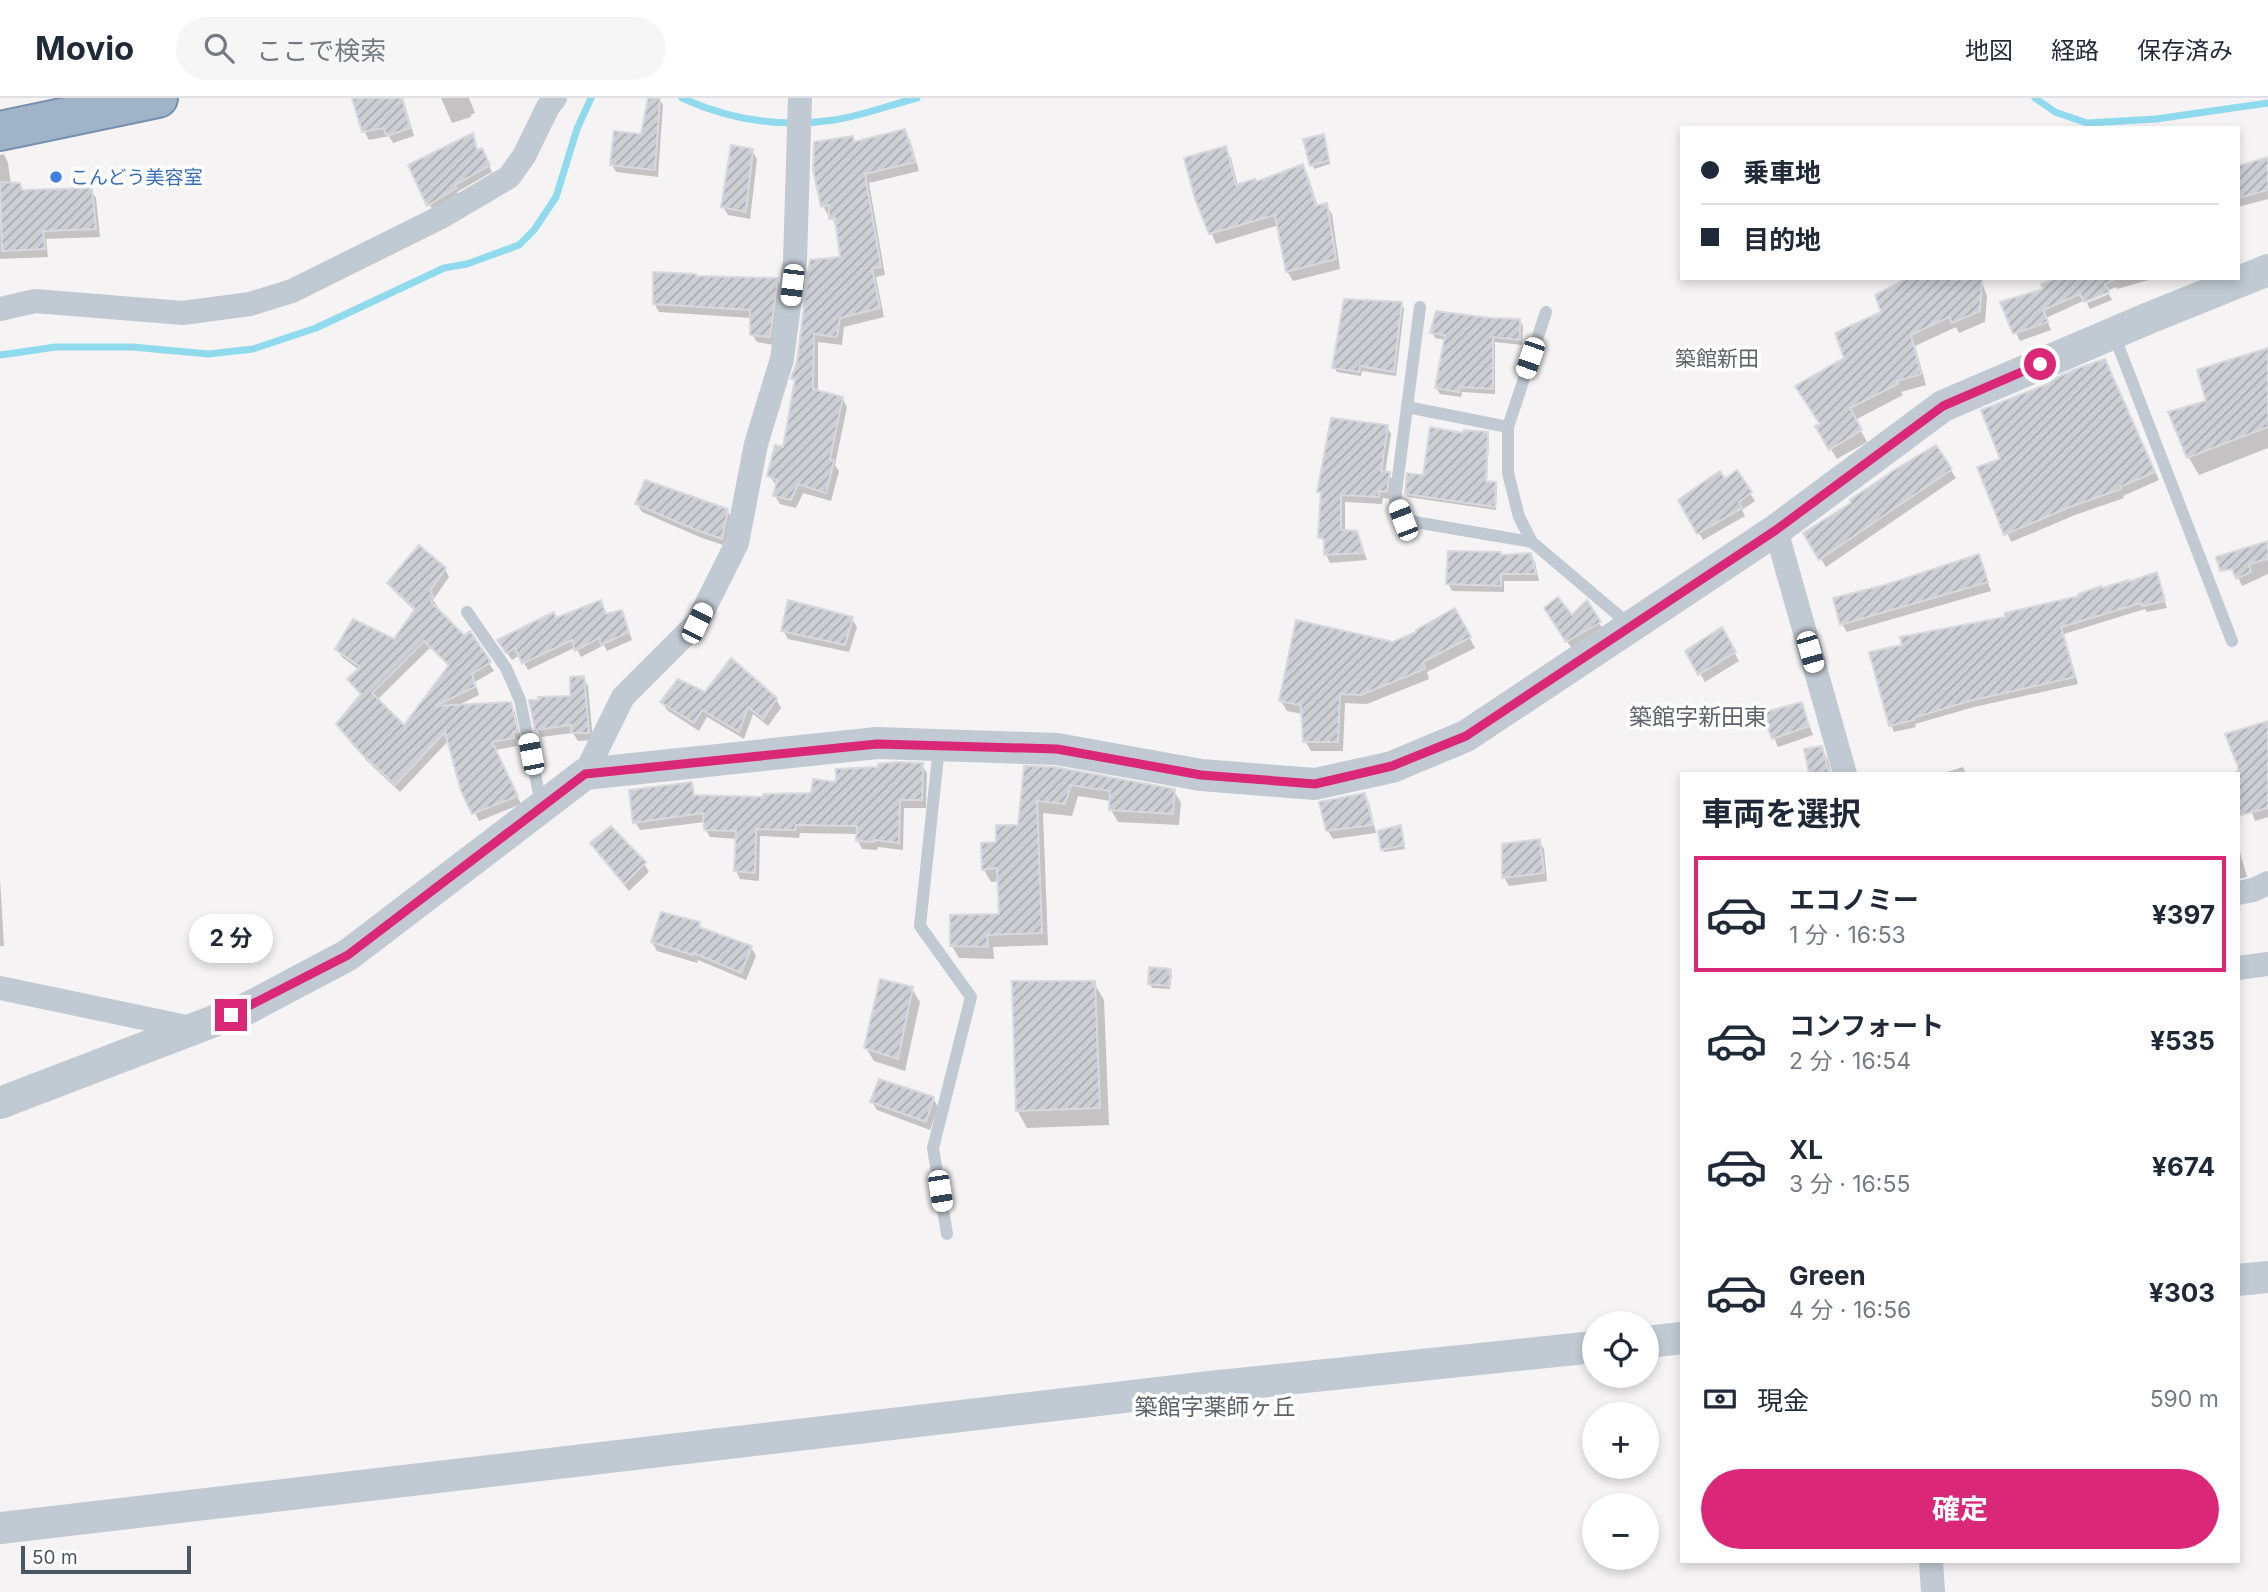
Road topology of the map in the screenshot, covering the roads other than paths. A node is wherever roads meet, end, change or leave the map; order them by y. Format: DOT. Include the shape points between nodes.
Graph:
graph roads {
  1 [pos="158,98"];
  2 [pos="555,98"];
  3 [pos="798,101"];
  4 [pos="0,131"];
  5 [pos="2268,270"];
  6 [pos="1420,307"];
  7 [pos="0,309"];
  8 [pos="1546,312"];
  9 [pos="2113,333"];
  10 [pos="1407,407"];
  11 [pos="1508,427"];
  12 [pos="1776,530"];
  13 [pos="1532,542"];
  14 [pos="467,612"];
  15 [pos="1631,626"];
  16 [pos="2232,641"];
  17 [pos="939,745"];
  18 [pos="1844,772"];
  19 [pos="585,774"];
  20 [pos="542,807"];
  21 [pos="2268,883"];
  22 [pos="2240,893"];
  23 [pos="2268,964"];
  24 [pos="2240,968"];
  25 [pos="0,988"];
  26 [pos="196,1029"];
  27 [pos="0,1103"];
  28 [pos="947,1234"];
  29 [pos="2268,1276"];
  30 [pos="2240,1280"];
  31 [pos="1680,1338"];
  32 [pos="1659,1341"];
  33 [pos="1582,1348"];
  34 [pos="0,1528"];
  35 [pos="1931,1563"];
  36 [pos="1933,1592"];
  1 -- 4 [label="highway"];
  2 -- 7 [label="street" via="509,177 443,216 292,291 250,304 183,313 35,300"];
  3 -- 19 [label="street" via="795,260 782,359 756,444 737,543 697,623 623,697"];
  5 -- 9 [label="street"];
  6 -- 10 [label="lane"];
  8 -- 11 [label="lane"];
  9 -- 12 [label="street" via="1943,406"];
  9 -- 16 [label="lane"];
  10 -- 11 [label="lane"];
  10 -- 13 [label="lane" via="1395,500 1403,520"];
  11 -- 13 [label="lane" via="1508,473 1519,517"];
  12 -- 15 [label="street"];
  12 -- 18 [label="street"];
  13 -- 15 [label="lane"];
  14 -- 20 [label="lane" via="506,668 520,700"];
  15 -- 17 [label="street" via="1466,736 1392,766 1315,784 1201,775 1057,749"];
  17 -- 19 [label="street" via="877,744"];
  17 -- 28 [label="lane" via="920,926 971,997 933,1147"];
  19 -- 20 [label="street"];
  20 -- 26 [label="street" via="348,955 248,1008"];
  21 -- 22 [label="street"];
  23 -- 24 [label="street"];
  25 -- 26 [label="street"];
  26 -- 27 [label="street"];
  29 -- 30 [label="street"];
  31 -- 32 [label="street"];
  33 -- 34 [label="street"];
  35 -- 36 [label="street"];
}
